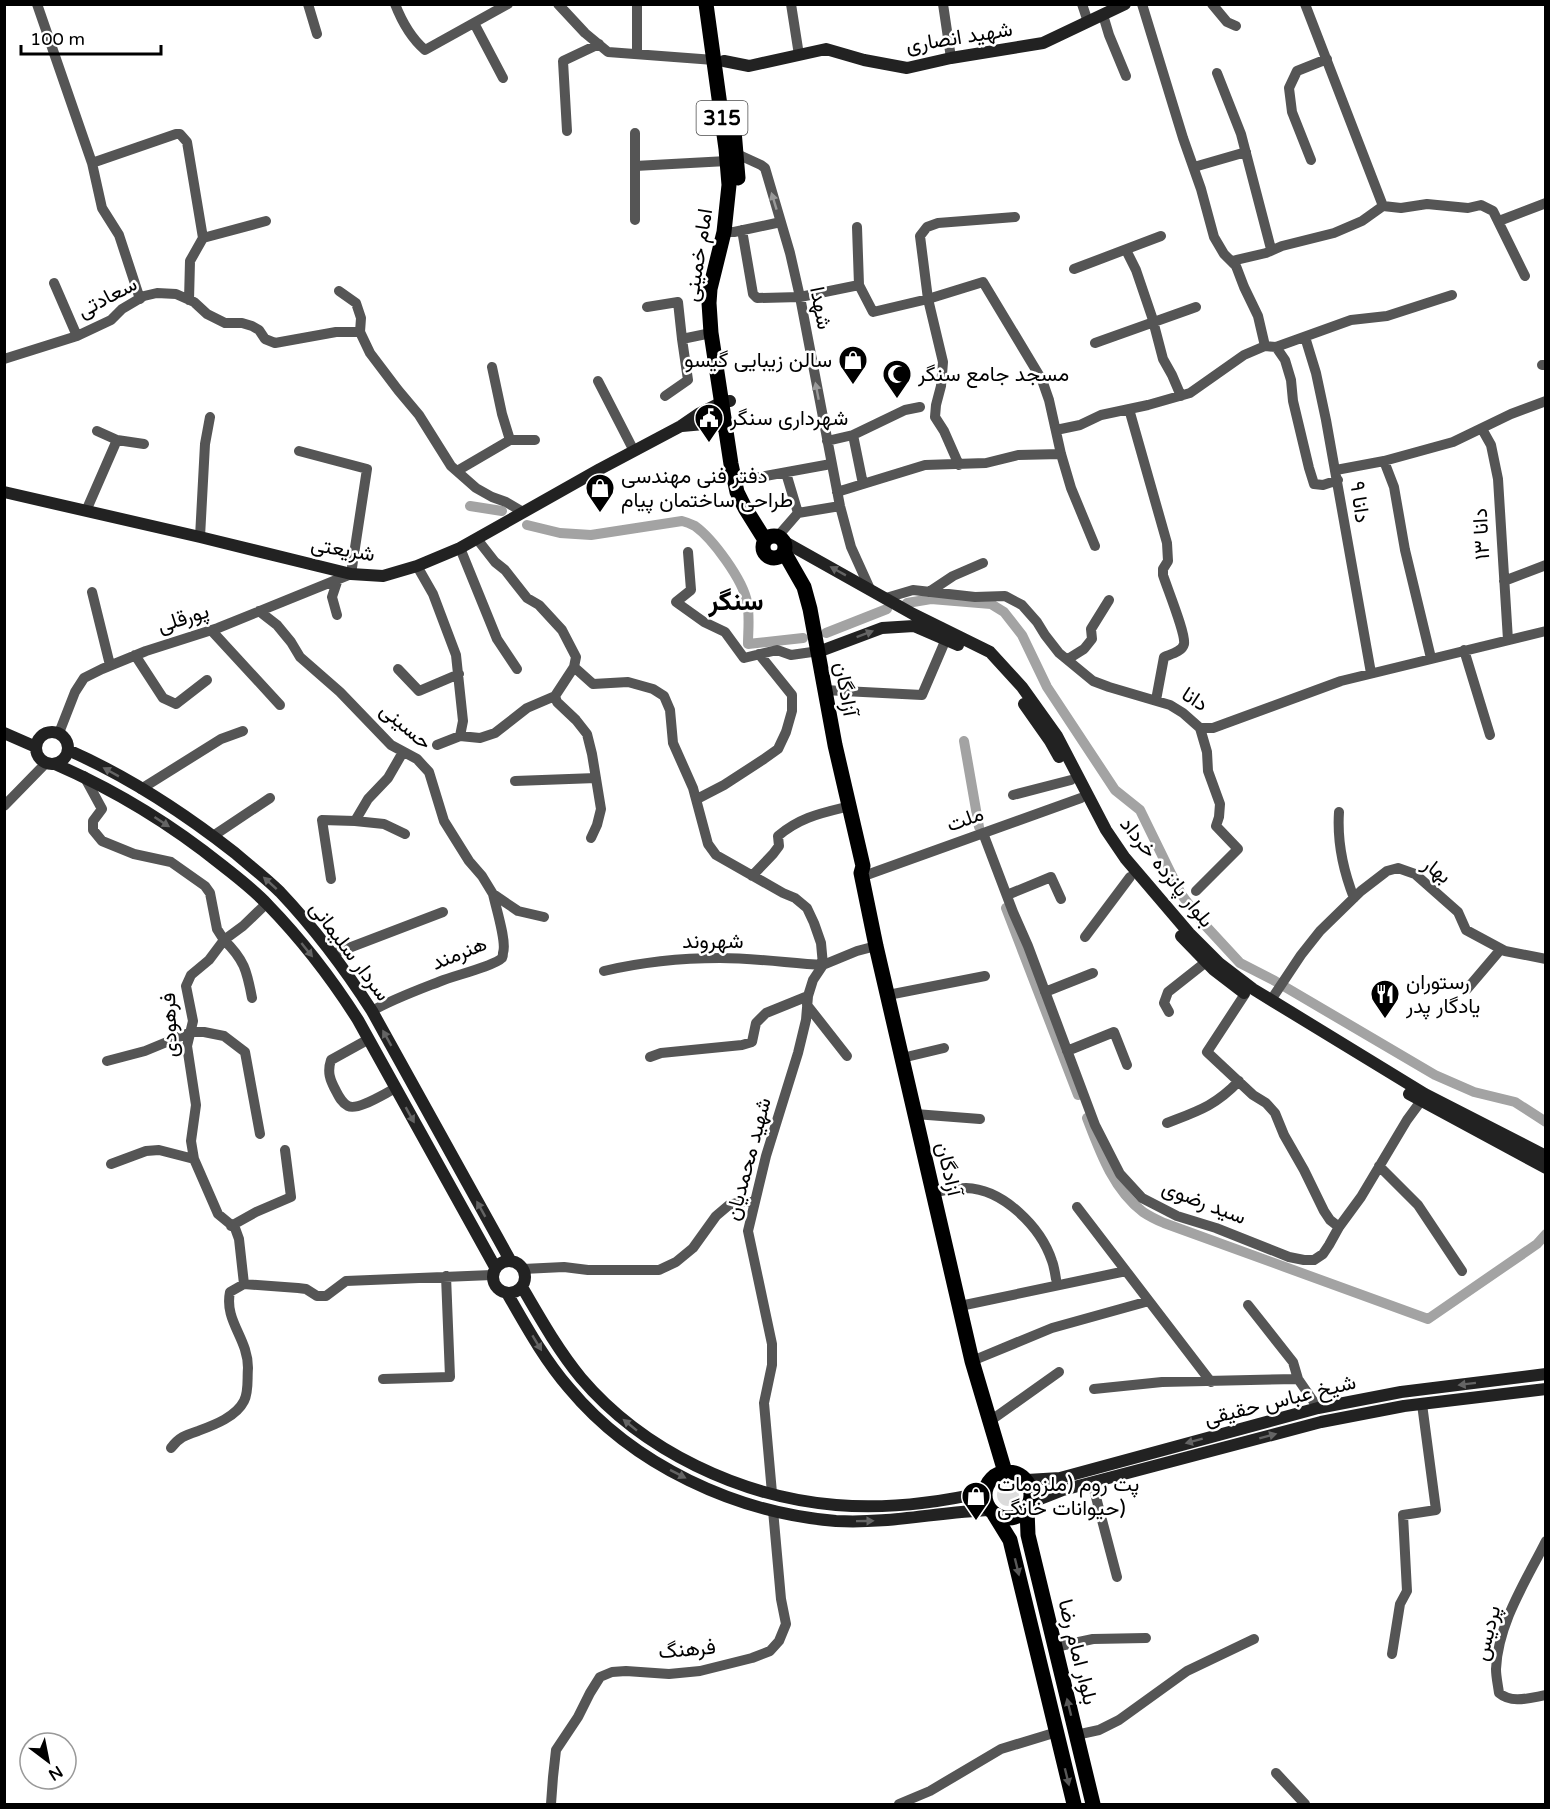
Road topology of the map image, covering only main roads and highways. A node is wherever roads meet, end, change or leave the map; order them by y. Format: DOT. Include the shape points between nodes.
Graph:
graph roads {
  1 [pos="706,4"];
  2 [pos="713,4"];
  3 [pos="719,61"];
  4 [pos="733,232"];
  5 [pos="726,402"];
  6 [pos="777,544"];
  7 [pos="815,652"];
  8 [pos="861,875"];
  9 [pos="1005,1472"];
  10 [pos="1029,1506"];
  11 [pos="992,1512"];
  12 [pos="1074,1804"];
  13 [pos="1093,1804"];
  1 -- 3 [label="main road, امام خمینی"];
  2 -- 3 [label="main road, امام خمینی"];
  3 -- 4 [label="main road, امام خمینی / 315" via="732,157 729,185"];
  4 -- 5 [label="main road, امام خمینی / 315" via="717,301"];
  4 -- 5 [label="main road, امام خمینی / 315" via="710,289 709,303 711,333"];
  5 -- 6 [label="main road, امام خمینی / 315" via="745,488"];
  5 -- 6 [label="main road, امام خمینی / 315" via="726,429 737,492 745,508"];
  6 -- 7 [label="main road, آزادگان" via="804,587"];
  7 -- 8 [label="main road, آزادگان"];
  7 -- 8 [label="main road, آزادگان" via="817,692 855,867"];
  8 -- 9 [label="main road, آزادگان" via="972,1361"];
  9 -- 10 [label="main road" via="1017,1473 1027,1480 1032,1491"];
  9 -- 11 [label="main road" via="989,1481 985,1492"];
  10 -- 11 [label="main road" via="1012,1518"];
  13 -- 10 [label="main road, بلوار امام رضا, one-way" via="1028,1535"];
  11 -- 12 [label="main road, بلوار امام رضا, one-way" via="1010,1540"];
}
